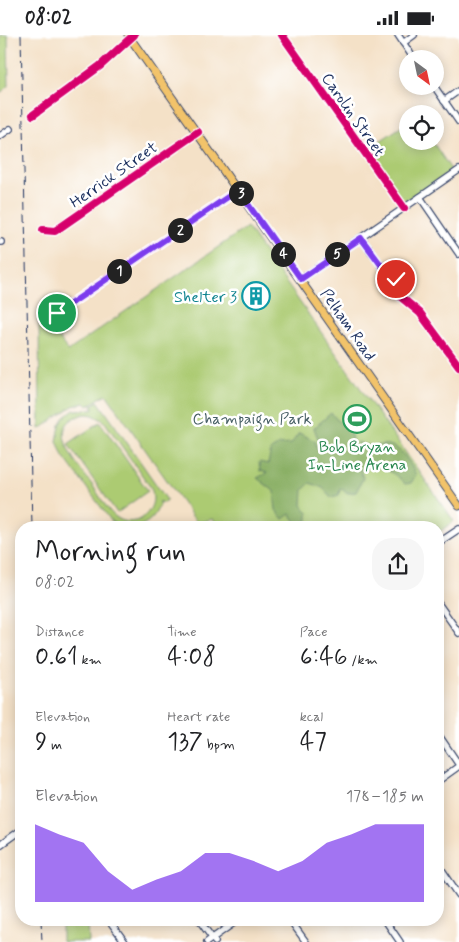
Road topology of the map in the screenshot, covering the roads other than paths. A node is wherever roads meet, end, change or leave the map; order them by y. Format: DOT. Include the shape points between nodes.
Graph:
graph roads {
  1 [pos="282,35"];
  2 [pos="398,35"];
  3 [pos="414,35"];
  4 [pos="131,36"];
  5 [pos="403,43"];
  6 [pos="408,50"];
  7 [pos="459,89"];
  8 [pos="440,95"];
  9 [pos="444,101"];
  10 [pos="32,115"];
  11 [pos="459,122"];
  12 [pos="10,129"];
  13 [pos="198,132"];
  14 [pos="0,137"];
  15 [pos="459,170"];
  16 [pos="238,190"];
  17 [pos="420,197"];
  18 [pos="404,208"];
  19 [pos="42,230"];
  20 [pos="361,238"];
  21 [pos="459,253"];
  22 [pos="387,273"];
  23 [pos="301,279"];
  24 [pos="400,293"];
  25 [pos="46,314"];
  26 [pos="459,366"];
  27 [pos="459,506"];
  28 [pos="459,529"];
  29 [pos="444,539"];
  30 [pos="444,612"];
  31 [pos="459,633"];
  32 [pos="444,743"];
  33 [pos="459,765"];
  34 [pos="444,776"];
  35 [pos="15,834"];
  36 [pos="0,845"];
  37 [pos="444,873"];
  38 [pos="459,895"];
  39 [pos="113,926"];
  40 [pos="202,926"];
  41 [pos="230,926"];
  42 [pos="294,926"];
  43 [pos="389,926"];
  44 [pos="211,941"];
  45 [pos="125,942"];
  46 [pos="306,942"];
  47 [pos="400,942"];
  1 -- 18 [label="street, Carolin Street"];
  2 -- 5 [label="street"];
  3 -- 5 [label="street"];
  4 -- 10 [label="street" via="100,66"];
  4 -- 13 [label="main road, Pelham Road"];
  5 -- 6 [label="street"];
  7 -- 9 [label="street"];
  8 -- 9 [label="street"];
  9 -- 11 [label="street"];
  12 -- 14 [label="street"];
  13 -- 16 [label="main road, Pelham Road"];
  13 -- 19 [label="street, Herrick Street" via="55,231"];
  15 -- 17 [label="street"];
  16 -- 23 [label="main road, Pelham Road"];
  16 -- 25 [label="street" via="57,313"];
  17 -- 18 [label="street"];
  17 -- 21 [label="street"];
  18 -- 20 [label="street"];
  20 -- 22 [label="street"];
  20 -- 23 [label="street"];
  22 -- 24 [label="street" via="398,281"];
  22 -- 24 [label="street" via="389,287"];
  23 -- 27 [label="main road, Pelham Road"];
  24 -- 26 [label="street" via="420,313"];
  28 -- 29 [label="street"];
  30 -- 31 [label="street"];
  32 -- 33 [label="street"];
  33 -- 34 [label="street"];
  35 -- 36 [label="street"];
  37 -- 38 [label="street"];
  39 -- 45 [label="street"];
  40 -- 44 [label="street"];
  41 -- 44 [label="street"];
  42 -- 46 [label="street"];
  43 -- 47 [label="street"];
}
